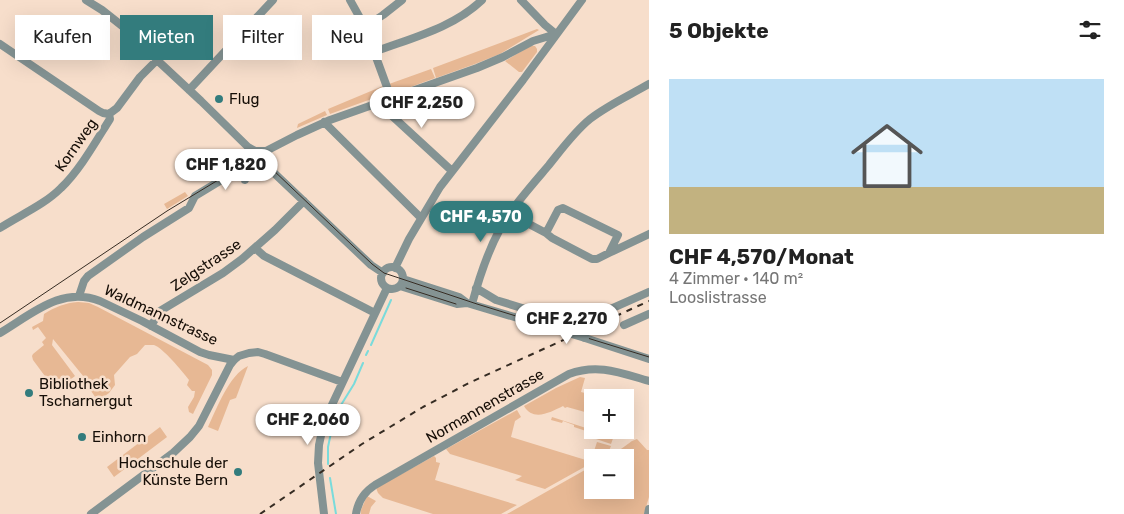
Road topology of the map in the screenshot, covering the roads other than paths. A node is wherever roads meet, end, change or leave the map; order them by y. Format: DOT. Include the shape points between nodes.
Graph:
graph roads {
  1 [pos="86,0"];
  2 [pos="272,0"];
  3 [pos="350,0"];
  4 [pos="402,0"];
  5 [pos="482,0"];
  6 [pos="521,0"];
  7 [pos="582,0"];
  8 [pos="358,15"];
  9 [pos="382,16"];
  10 [pos="120,24"];
  11 [pos="556,34"];
  12 [pos="0,44"];
  13 [pos="382,49"];
  14 [pos="156,60"];
  15 [pos="377,60"];
  16 [pos="649,84"];
  17 [pos="189,90"];
  18 [pos="391,98"];
  19 [pos="378,103"];
  20 [pos="110,114"];
  21 [pos="324,122"];
  22 [pos="255,151"];
  23 [pos="266,151"];
  24 [pos="251,162"];
  25 [pos="452,171"];
  26 [pos="245,180"];
  27 [pos="304,202"];
  28 [pos="510,214"];
  29 [pos="421,218"];
  30 [pos="0,228"];
  31 [pos="546,233"];
  32 [pos="649,234"];
  33 [pos="618,235"];
  34 [pos="632,242"];
  35 [pos="255,248"];
  36 [pos="610,253"];
  37 [pos="395,268"];
  38 [pos="383,273"];
  39 [pos="401,283"];
  40 [pos="386,288"];
  41 [pos="476,288"];
  42 [pos="649,292"];
  43 [pos="78,296"];
  44 [pos="469,304"];
  45 [pos="375,313"];
  46 [pos="649,314"];
  47 [pos="624,325"];
  48 [pos="151,326"];
  49 [pos="0,333"];
  50 [pos="649,359"];
  51 [pos="234,360"];
  52 [pos="342,382"];
  53 [pos="649,382"];
  54 [pos="649,510"];
  55 [pos="91,514"];
  56 [pos="324,514"];
  57 [pos="356,514"];
  58 [pos="648,514"];
  1 -- 10 [label="street"];
  2 -- 17 [label="street"];
  3 -- 8 [label="street"];
  4 -- 9 [label="street"];
  5 -- 13 [label="street" via="450,23"];
  6 -- 11 [label="street"];
  7 -- 11 [label="street"];
  11 -- 18 [label="street" via="536,39 477,68"];
  11 -- 25 [label="street"];
  12 -- 20 [label="street" via="103,113"];
  14 -- 17 [label="street"];
  14 -- 20 [label="street, Kornweg"];
  15 -- 18 [label="street"];
  16 -- 28 [label="street" via="582,126"];
  17 -- 22 [label="street"];
  18 -- 19 [label="street"];
  19 -- 21 [label="street"];
  19 -- 25 [label="street"];
  20 -- 30 [label="street, Kornweg" via="110,119 65,184 46,200"];
  21 -- 23 [label="street"];
  21 -- 29 [label="street"];
  22 -- 23 [label="street"];
  22 -- 24 [label="street"];
  23 -- 27 [label="street" via="273,172"];
  24 -- 26 [label="street"];
  24 -- 43 [label="street" via="195,196 189,208 88,276"];
  25 -- 29 [label="street"];
  27 -- 35 [label="street, Zelgstrasse"];
  27 -- 38 [label="street"];
  28 -- 31 [label="street"];
  28 -- 41 [label="street" via="487,255"];
  29 -- 37 [label="street"];
  31 -- 33 [label="street" via="558,210 563,208"];
  31 -- 36 [label="street" via="592,259"];
  32 -- 34 [label="street"];
  33 -- 34 [label="street"];
  33 -- 36 [label="street"];
  34 -- 36 [label="street"];
  35 -- 45 [label="street, Zelgstrasse" via="264,256"];
  35 -- 48 [label="street, Zelgstrasse" via="223,273 162,310"];
  37 -- 38 [label="street"];
  37 -- 39 [label="street" via="402,273"];
  38 -- 40 [label="street" via="382,281"];
  39 -- 40 [label="street" via="392,289"];
  39 -- 44 [label="street" via="459,297"];
  40 -- 45 [label="street"];
  41 -- 42 [label="street" via="496,300 573,322 588,320"];
  41 -- 44 [label="street"];
  43 -- 48 [label="street, Waldmannstrasse" via="100,301"];
  43 -- 49 [label="street, Waldmannstrasse" via="48,303"];
  44 -- 50 [label="street, bridge"];
  45 -- 52 [label="street"];
  46 -- 47 [label="street"];
  48 -- 51 [label="street, Waldmannstrasse" via="209,355"];
  51 -- 52 [label="street, Waldmannstrasse" via="249,353 265,354"];
  51 -- 55 [label="street" via="190,437"];
  52 -- 56 [label="street" via="325,421 319,445 318,470"];
  53 -- 57 [label="street, Normannenstrasse" via="603,369 569,374 375,484 362,497"];
  54 -- 58 [label="street"];
}
